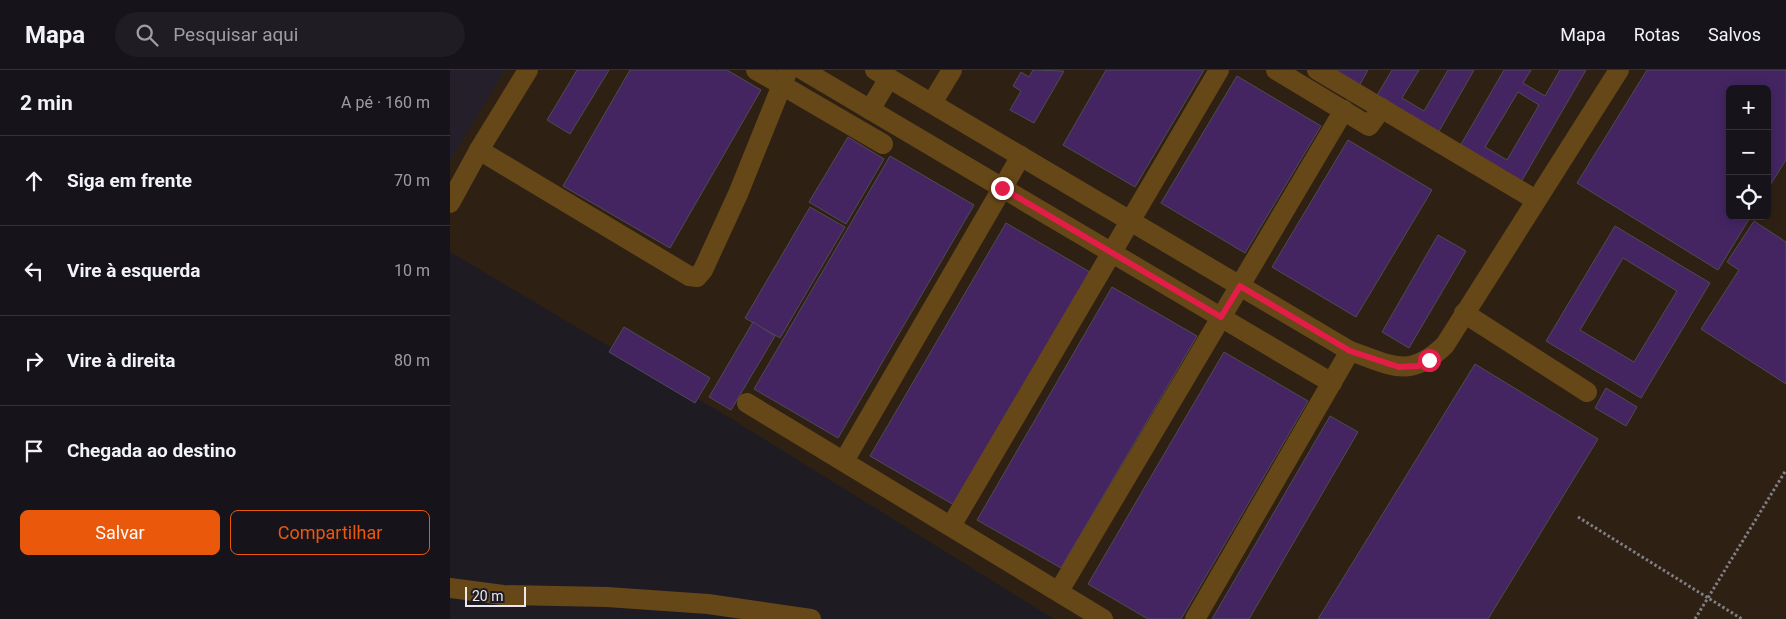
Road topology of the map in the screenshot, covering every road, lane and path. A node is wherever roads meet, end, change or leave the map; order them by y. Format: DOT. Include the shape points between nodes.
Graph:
graph roads {
  1 [pos="528,70"];
  2 [pos="756,70"];
  3 [pos="803,70"];
  4 [pos="952,70"];
  5 [pos="1219,70"];
  6 [pos="1276,70"];
  7 [pos="1317,70"];
  8 [pos="1619,70"];
  9 [pos="882,74"];
  10 [pos="784,77"];
  11 [pos="932,104"];
  12 [pos="1382,108"];
  13 [pos="870,110"];
  14 [pos="1344,110"];
  15 [pos="883,144"];
  16 [pos="479,150"];
  17 [pos="1021,156"];
  18 [pos="1002,188"];
  19 [pos="1536,200"];
  20 [pos="450,203"];
  21 [pos="1130,220"];
  22 [pos="1111,252"];
  23 [pos="1240,286"];
  24 [pos="1464,313"];
  25 [pos="1221,317"];
  26 [pos="1350,351"];
  27 [pos="1332,383"];
  28 [pos="1587,392"];
  29 [pos="748,403"];
  30 [pos="844,461"];
  31 [pos="1786,470"];
  32 [pos="1578,517"];
  33 [pos="951,526"];
  34 [pos="450,588"];
  35 [pos="1059,591"];
  36 [pos="1708,598"];
  37 [pos="811,619"];
  38 [pos="1103,619"];
  39 [pos="1195,619"];
  40 [pos="1694,619"];
  41 [pos="1742,619"];
  1 -- 16 [label="street"];
  2 -- 10 [label="street"];
  3 -- 13 [label="street"];
  4 -- 11 [label="street"];
  5 -- 21 [label="street"];
  6 -- 14 [label="street"];
  7 -- 12 [label="street"];
  8 -- 19 [label="street"];
  9 -- 11 [label="street"];
  9 -- 13 [label="street"];
  10 -- 15 [label="street"];
  10 -- 16 [label="street" via="738,194 697,277 689,276"];
  11 -- 17 [label="street"];
  12 -- 14 [label="street" via="1370,126"];
  12 -- 19 [label="street"];
  13 -- 18 [label="street"];
  14 -- 23 [label="street"];
  16 -- 20 [label="street"];
  17 -- 18 [label="street"];
  17 -- 21 [label="street"];
  18 -- 22 [label="street"];
  18 -- 30 [label="street"];
  19 -- 24 [label="street"];
  21 -- 22 [label="street"];
  21 -- 23 [label="street"];
  22 -- 25 [label="street"];
  22 -- 33 [label="street"];
  23 -- 25 [label="street"];
  23 -- 26 [label="street"];
  24 -- 26 [label="street" via="1445,345 1418,366 1399,367"];
  24 -- 28 [label="street"];
  25 -- 27 [label="street"];
  25 -- 35 [label="street"];
  26 -- 27 [label="street"];
  27 -- 39 [label="street"];
  29 -- 30 [label="street"];
  30 -- 33 [label="street"];
  31 -- 36 [label="path"];
  32 -- 36 [label="path"];
  33 -- 35 [label="street"];
  34 -- 37 [label="street" via="503,595 607,597 708,604"];
  35 -- 38 [label="street"];
  36 -- 40 [label="path"];
  36 -- 41 [label="path"];
}
